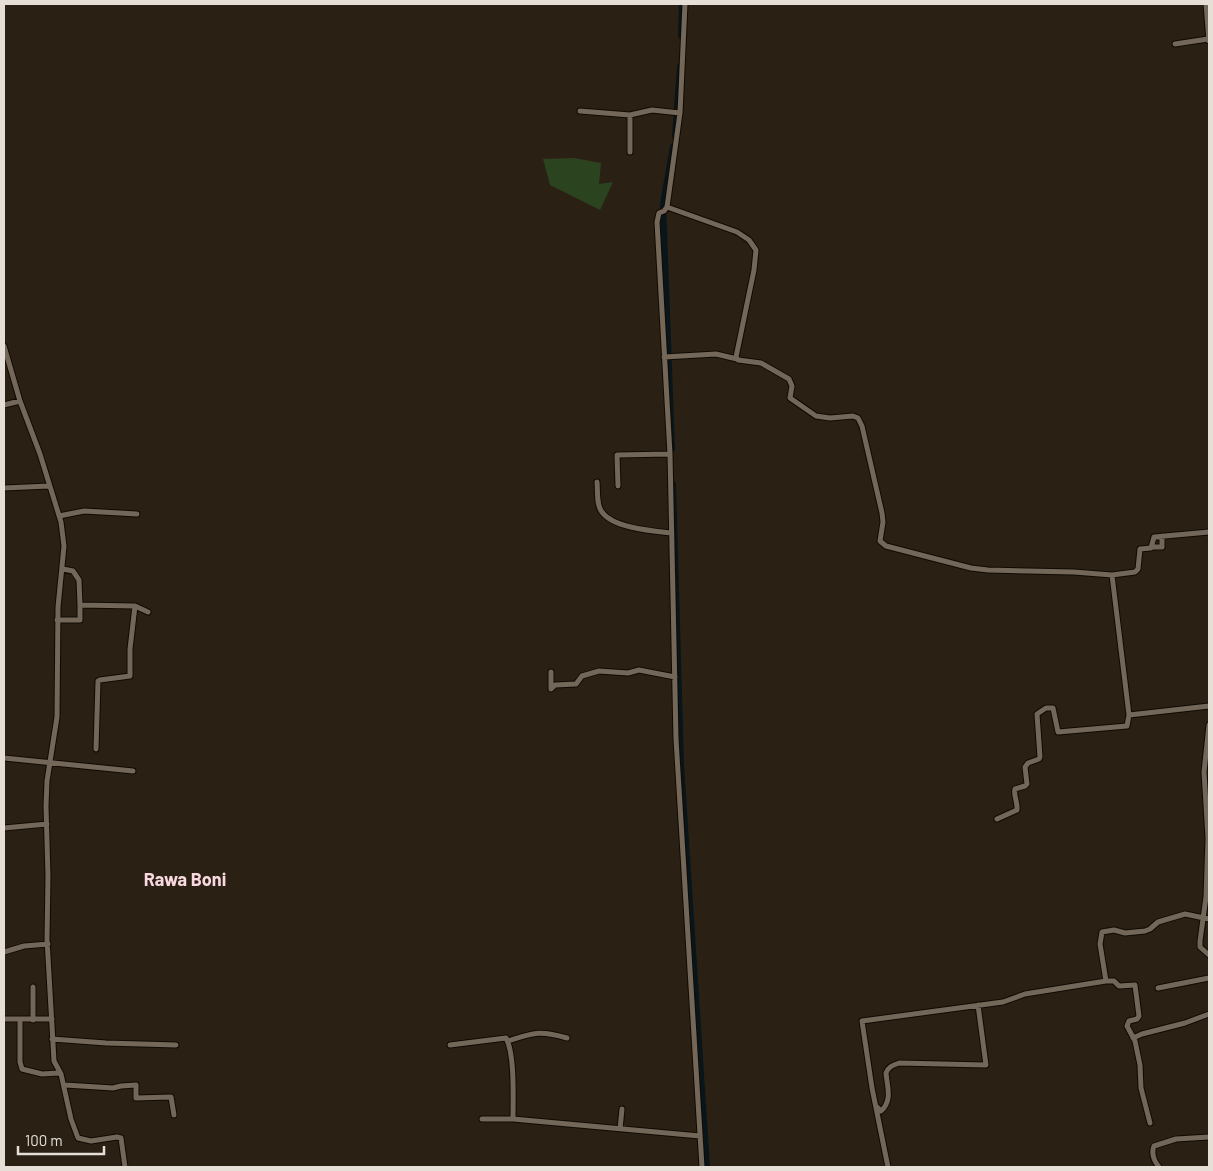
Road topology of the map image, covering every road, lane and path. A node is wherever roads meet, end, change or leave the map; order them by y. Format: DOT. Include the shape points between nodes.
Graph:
graph roads {
  1 [pos="686,4"];
  2 [pos="1206,4"];
  3 [pos="1209,40"];
  4 [pos="1175,44"];
  5 [pos="580,111"];
  6 [pos="677,112"];
  7 [pos="630,115"];
  8 [pos="630,152"];
  9 [pos="664,210"];
  10 [pos="4,346"];
  11 [pos="668,357"];
  12 [pos="737,359"];
  13 [pos="20,401"];
  14 [pos="4,406"];
  15 [pos="670,454"];
  16 [pos="597,482"];
  17 [pos="49,486"];
  18 [pos="618,486"];
  19 [pos="4,488"];
  20 [pos="137,514"];
  21 [pos="59,516"];
  22 [pos="1209,532"];
  23 [pos="671,533"];
  24 [pos="1162,536"];
  25 [pos="1152,548"];
  26 [pos="63,569"];
  27 [pos="1112,575"];
  28 [pos="80,604"];
  29 [pos="135,606"];
  30 [pos="148,612"];
  31 [pos="57,620"];
  32 [pos="551,672"];
  33 [pos="675,677"];
  34 [pos="1209,706"];
  35 [pos="1129,716"];
  36 [pos="1209,725"];
  37 [pos="96,749"];
  38 [pos="4,758"];
  39 [pos="50,764"];
  40 [pos="133,771"];
  41 [pos="997,819"];
  42 [pos="47,824"];
  43 [pos="4,828"];
  44 [pos="1202,918"];
  45 [pos="1209,919"];
  46 [pos="48,944"];
  47 [pos="4,952"];
  48 [pos="1209,955"];
  49 [pos="1209,978"];
  50 [pos="1106,981"];
  51 [pos="32,987"];
  52 [pos="1158,988"];
  53 [pos="978,1005"];
  54 [pos="1209,1014"];
  55 [pos="4,1019"];
  56 [pos="52,1019"];
  57 [pos="20,1020"];
  58 [pos="33,1020"];
  59 [pos="567,1038"];
  60 [pos="1133,1038"];
  61 [pos="52,1039"];
  62 [pos="508,1041"];
  63 [pos="450,1045"];
  64 [pos="176,1046"];
  65 [pos="59,1072"];
  66 [pos="65,1085"];
  67 [pos="876,1106"];
  68 [pos="622,1108"];
  69 [pos="174,1115"];
  70 [pos="482,1119"];
  71 [pos="513,1119"];
  72 [pos="1150,1123"];
  73 [pos="620,1129"];
  74 [pos="700,1136"];
  75 [pos="1209,1137"];
  76 [pos="125,1167"];
  77 [pos="702,1167"];
  78 [pos="888,1167"];
  79 [pos="1159,1167"];
  1 -- 6 [label="street"];
  2 -- 3 [label="street"];
  3 -- 4 [label="street"];
  5 -- 7 [label="street"];
  6 -- 7 [label="street" via="652,110"];
  6 -- 9 [label="street"];
  7 -- 8 [label="street"];
  9 -- 11 [label="street" via="657,216 657,222"];
  9 -- 12 [label="street" via="737,232 756,250"];
  10 -- 13 [label="street"];
  11 -- 12 [label="street" via="716,354"];
  11 -- 15 [label="street"];
  12 -- 27 [label="street" via="757,361 789,379 791,399 816,416 858,418 880,501 883,522 880,541 886,546 971,568"];
  13 -- 14 [label="street"];
  13 -- 17 [label="street"];
  15 -- 18 [label="street" via="617,455"];
  15 -- 23 [label="street"];
  16 -- 23 [label="street" via="600,511 614,522"];
  17 -- 19 [label="street"];
  17 -- 21 [label="street"];
  20 -- 21 [label="street" via="84,512"];
  21 -- 26 [label="street" via="64,546"];
  22 -- 24 [label="street"];
  23 -- 33 [label="street"];
  24 -- 25 [label="street" via="1153,538"];
  24 -- 25 [label="street" via="1162,547"];
  25 -- 27 [label="street" via="1140,549 1135,572"];
  26 -- 28 [label="street" via="73,571 79,580"];
  26 -- 31 [label="street"];
  27 -- 35 [label="street"];
  28 -- 29 [label="street"];
  28 -- 31 [label="street" via="80,620"];
  29 -- 30 [label="street"];
  29 -- 37 [label="street" via="130,676 98,682"];
  31 -- 39 [label="street" via="57,717"];
  32 -- 33 [label="street" via="551,689 555,685 576,684 582,676 598,671 639,670"];
  33 -- 74 [label="street"];
  34 -- 35 [label="street"];
  35 -- 41 [label="street" via="1127,726 1058,732 1053,708 1036,714 1040,757 1026,767 1027,784 1014,791 1017,810"];
  36 -- 44 [label="street" via="1204,772 1208,838"];
  38 -- 39 [label="street"];
  39 -- 40 [label="street"];
  39 -- 42 [label="street"];
  42 -- 43 [label="street"];
  42 -- 46 [label="street"];
  44 -- 45 [label="street"];
  44 -- 48 [label="street" via="1200,944"];
  44 -- 50 [label="street" via="1184,914 1158,922 1145,931 1102,932 1100,944"];
  46 -- 47 [label="street"];
  46 -- 56 [label="street"];
  49 -- 52 [label="street"];
  50 -- 53 [label="street"];
  50 -- 60 [label="street" via="1114,981 1119,986 1136,986 1139,1016 1127,1023"];
  51 -- 58 [label="street"];
  53 -- 67 [label="street" via="862,1021"];
  53 -- 67 [label="street" via="986,1065 893,1065 886,1072 887,1103 881,1111"];
  54 -- 60 [label="street"];
  55 -- 57 [label="street"];
  56 -- 58 [label="street"];
  56 -- 61 [label="street"];
  57 -- 58 [label="street"];
  57 -- 65 [label="street" via="22,1069 42,1074"];
  59 -- 62 [label="street" via="539,1032"];
  60 -- 72 [label="street"];
  61 -- 64 [label="street"];
  61 -- 65 [label="street" via="54,1062"];
  62 -- 63 [label="street" via="503,1037"];
  62 -- 71 [label="street"];
  65 -- 66 [label="street"];
  66 -- 69 [label="street" via="113,1088 136,1084 136,1098 171,1097"];
  66 -- 76 [label="street" via="78,1138 91,1141 121,1138"];
  67 -- 78 [label="street"];
  68 -- 73 [label="street"];
  70 -- 71 [label="street"];
  71 -- 73 [label="street"];
  73 -- 74 [label="street"];
  74 -- 77 [label="street"];
  75 -- 79 [label="street" via="1176,1139 1154,1146 1152,1151"];
}
